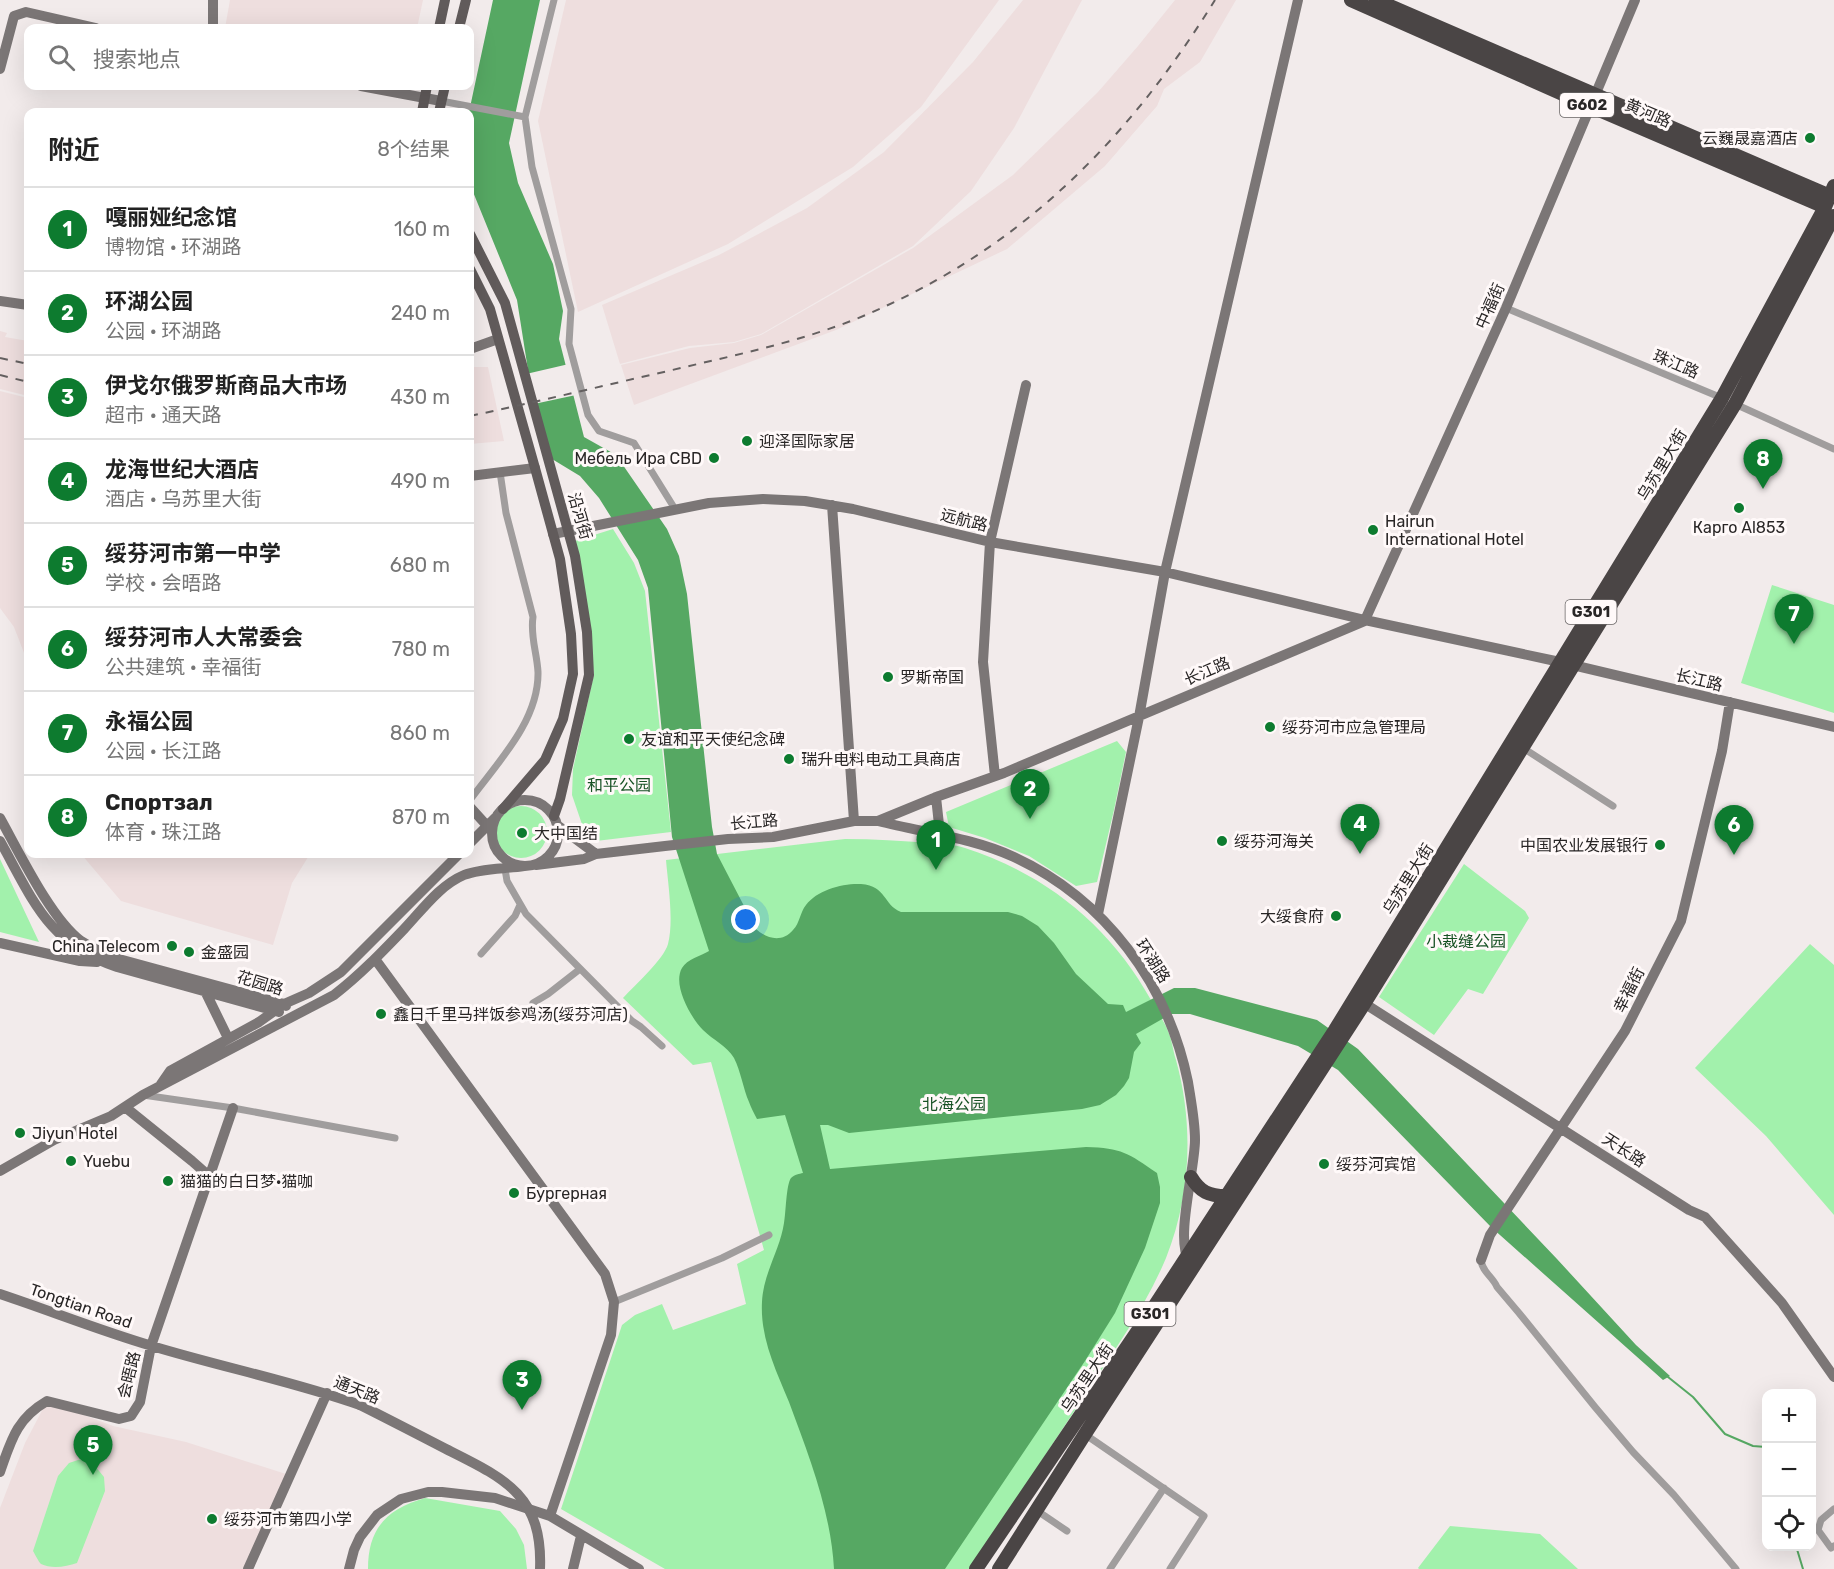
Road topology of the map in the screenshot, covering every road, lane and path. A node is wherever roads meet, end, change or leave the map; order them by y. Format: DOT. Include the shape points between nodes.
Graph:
graph roads {
  1 [pos="213,0"];
  2 [pos="445,0"];
  3 [pos="466,0"];
  4 [pos="554,0"];
  5 [pos="1298,0"];
  6 [pos="1351,0"];
  7 [pos="1376,0"];
  8 [pos="1635,0"];
  9 [pos="78,24"];
  10 [pos="213,24"];
  11 [pos="440,24"];
  12 [pos="460,24"];
  13 [pos="0,69"];
  14 [pos="382,90"];
  15 [pos="426,90"];
  16 [pos="444,90"];
  17 [pos="424,98"];
  18 [pos="1593,100"];
  19 [pos="440,107"];
  20 [pos="423,108"];
  21 [pos="525,117"];
  22 [pos="1832,202"];
  23 [pos="474,242"];
  24 [pos="474,277"];
  25 [pos="0,300"];
  26 [pos="24,303"];
  27 [pos="1506,308"];
  28 [pos="498,339"];
  29 [pos="474,349"];
  30 [pos="1026,385"];
  31 [pos="1722,398"];
  32 [pos="1735,404"];
  33 [pos="1834,449"];
  34 [pos="535,468"];
  35 [pos="500,472"];
  36 [pos="474,475"];
  37 [pos="832,505"];
  38 [pos="675,509"];
  39 [pos="568,531"];
  40 [pos="553,534"];
  41 [pos="990,542"];
  42 [pos="1165,572"];
  43 [pos="1365,620"];
  44 [pos="1567,664"];
  45 [pos="1730,702"];
  46 [pos="1139,717"];
  47 [pos="1834,727"];
  48 [pos="1523,748"];
  49 [pos="995,776"];
  50 [pos="474,795"];
  51 [pos="936,797"];
  52 [pos="1612,806"];
  53 [pos="503,809"];
  54 [pos="474,812"];
  55 [pos="0,818"];
  56 [pos="556,821"];
  57 [pos="854,821"];
  58 [pos="878,821"];
  59 [pos="488,828"];
  60 [pos="939,834"];
  61 [pos="474,840"];
  62 [pos="0,842"];
  63 [pos="596,855"];
  64 [pos="455,858"];
  65 [pos="536,865"];
  66 [pos="524,866"];
  67 [pos="505,868"];
  68 [pos="520,905"];
  69 [pos="1098,914"];
  70 [pos="0,943"];
  71 [pos="481,954"];
  72 [pos="375,959"];
  73 [pos="104,963"];
  74 [pos="580,969"];
  75 [pos="205,991"];
  76 [pos="1360,1000"];
  77 [pos="533,1003"];
  78 [pos="284,1004"];
  79 [pos="274,1011"];
  80 [pos="293,1016"];
  81 [pos="228,1038"];
  82 [pos="662,1046"];
  83 [pos="1323,1058"];
  84 [pos="160,1086"];
  85 [pos="143,1095"];
  86 [pos="125,1107"];
  87 [pos="233,1108"];
  88 [pos="1562,1128"];
  89 [pos="395,1138"];
  90 [pos="0,1171"];
  91 [pos="209,1176"];
  92 [pos="1191,1178"];
  93 [pos="1226,1196"];
  94 [pos="769,1235"];
  95 [pos="1481,1260"];
  96 [pos="1190,1262"];
  97 [pos="0,1294"];
  98 [pos="614,1302"];
  99 [pos="151,1346"];
  100 [pos="1834,1377"];
  101 [pos="327,1393"];
  102 [pos="1079,1430"];
  103 [pos="2,1457"];
  104 [pos="0,1472"];
  105 [pos="1164,1488"];
  106 [pos="1834,1509"];
  107 [pos="1036,1510"];
  108 [pos="550,1516"];
  109 [pos="1067,1531"];
  110 [pos="581,1536"];
  111 [pos="1834,1546"];
  112 [pos="986,1566"];
  113 [pos="248,1569"];
  114 [pos="349,1569"];
  115 [pos="540,1569"];
  116 [pos="573,1569"];
  117 [pos="639,1569"];
  118 [pos="1110,1569"];
  119 [pos="1170,1569"];
  120 [pos="1736,1569"];
  1 -- 10 [label="street"];
  2 -- 11 [label="main road"];
  3 -- 12 [label="main road"];
  4 -- 21 [label="street"];
  5 -- 42 [label="street"];
  6 -- 18 [label="highway, 黄河路 / G602"];
  7 -- 18 [label="highway, 黄河路 / G602"];
  8 -- 18 [label="street, 中福街"];
  9 -- 13 [label="street" via="26,12 14,16"];
  14 -- 17 [label="street"];
  15 -- 17 [label="main road"];
  16 -- 19 [label="main road"];
  17 -- 19 [label="street"];
  17 -- 20 [label="main road"];
  18 -- 22 [label="highway, 黄河路 / G602"];
  18 -- 27 [label="street, 中福街"];
  19 -- 21 [label="street" via="461,105"];
  21 -- 38 [label="street" via="532,167 571,309 569,344 588,415 599,431 634,443"];
  22 -- 31 [label="highway, 乌苏里大街 / G301"];
  22 -- 32 [label="highway, 乌苏里大街 / G301"];
  23 -- 39 [label="main road, 沿河街" via="505,303"];
  24 -- 28 [label="main road, 沿河街" via="490,309"];
  25 -- 26 [label="street"];
  27 -- 31 [label="street, 珠江路"];
  27 -- 43 [label="street, 中福街"];
  28 -- 29 [label="street"];
  28 -- 34 [label="main road, 沿河街"];
  30 -- 41 [label="street"];
  31 -- 32 [label="street, 珠江路"];
  31 -- 44 [label="highway, 乌苏里大街 / G301"];
  32 -- 33 [label="street, 珠江路"];
  32 -- 44 [label="highway, 乌苏里大街 / G301"];
  34 -- 35 [label="street"];
  34 -- 40 [label="main road, 沿河街"];
  35 -- 36 [label="street"];
  35 -- 50 [label="street" via="506,513 533,617 531,629 538,673 535,698 524,728"];
  37 -- 38 [label="street, 远航路" via="763,499"];
  37 -- 41 [label="street, 远航路"];
  37 -- 57 [label="street"];
  38 -- 39 [label="street, 远航路"];
  39 -- 40 [label="street, 远航路"];
  39 -- 56 [label="main road, 沿河街" via="587,632 589,675"];
  40 -- 53 [label="main road, 沿河街" via="571,634 573,674 563,718 545,760"];
  41 -- 42 [label="street, 远航路"];
  41 -- 49 [label="street" via="983,662"];
  42 -- 43 [label="street, 远航路"];
  42 -- 46 [label="street"];
  43 -- 44 [label="street, 长江路"];
  43 -- 46 [label="street, 长江路"];
  44 -- 45 [label="street, 长江路"];
  44 -- 48 [label="highway, 乌苏里大街 / G301"];
  44 -- 76 [label="highway, 乌苏里大街 / G301"];
  45 -- 47 [label="street, 长江路"];
  45 -- 88 [label="street, 幸福街" via="1681,921 1625,1032"];
  46 -- 49 [label="street, 长江路"];
  46 -- 69 [label="street"];
  48 -- 52 [label="street"];
  48 -- 76 [label="highway, 乌苏里大街 / G301"];
  49 -- 51 [label="street, 长江路"];
  51 -- 58 [label="street, 长江路"];
  51 -- 60 [label="street"];
  53 -- 56 [label="street" via="527,800 545,807"];
  53 -- 59 [label="street"];
  54 -- 59 [label="street"];
  55 -- 78 [label="street, 花园路" via="60,920 80,940 119,959"];
  56 -- 63 [label="street"];
  56 -- 65 [label="street" via="558,836 553,851"];
  57 -- 58 [label="street, 长江路"];
  57 -- 63 [label="street, 长江路" via="773,837"];
  58 -- 60 [label="street, 环湖路"];
  59 -- 61 [label="street"];
  59 -- 66 [label="street" via="501,855"];
  60 -- 69 [label="street, 环湖路" via="1015,858"];
  62 -- 73 [label="street, 花园路" via="46,921 68,942"];
  63 -- 65 [label="street, 长江路"];
  64 -- 78 [label="street" via="340,972"];
  65 -- 66 [label="street"];
  66 -- 67 [label="street"];
  67 -- 68 [label="street" via="507,881"];
  67 -- 72 [label="street" via="464,875 449,884"];
  68 -- 71 [label="street"];
  68 -- 74 [label="street"];
  69 -- 92 [label="street, 环湖路" via="1122,940 1154,987 1171,1024 1192,1103 1195,1141"];
  70 -- 73 [label="street"];
  72 -- 80 [label="street" via="334,995"];
  72 -- 98 [label="street" via="605,1274"];
  73 -- 75 [label="street, 花园路"];
  74 -- 77 [label="street"];
  74 -- 82 [label="street"];
  75 -- 79 [label="street, 花园路"];
  75 -- 81 [label="street"];
  76 -- 83 [label="highway, 乌苏里大街 / G301"];
  76 -- 88 [label="street, 天长路"];
  78 -- 79 [label="street"];
  78 -- 80 [label="street, 花园路"];
  79 -- 80 [label="street, 花园路"];
  79 -- 81 [label="street"];
  80 -- 84 [label="street"];
  81 -- 84 [label="street" via="171,1071"];
  83 -- 93 [label="highway, 乌苏里大街 / G301"];
  83 -- 96 [label="highway, 乌苏里大街 / G301"];
  84 -- 85 [label="street"];
  85 -- 86 [label="street"];
  85 -- 87 [label="street"];
  86 -- 90 [label="street"];
  86 -- 91 [label="street"];
  87 -- 89 [label="street"];
  87 -- 91 [label="street, 会晤路"];
  88 -- 95 [label="street, 幸福街" via="1491,1235"];
  88 -- 100 [label="street, 天长路" via="1705,1217 1782,1303"];
  91 -- 99 [label="street, 会晤路"];
  92 -- 93 [label="highway" via="1202,1191"];
  92 -- 96 [label="street, 环湖路" via="1183,1236"];
  93 -- 96 [label="highway, 乌苏里大街 / G301"];
  94 -- 98 [label="street"];
  95 -- 120 [label="street" via="1497,1287 1595,1407"];
  96 -- 102 [label="highway, 乌苏里大街 / G301" via="1152,1311"];
  97 -- 99 [label="street, Tongtian Road"];
  98 -- 108 [label="street" via="611,1335"];
  99 -- 101 [label="street, 通天路"];
  99 -- 103 [label="street, 会晤路" via="140,1402 131,1416 119,1419 47,1401 26,1415"];
  101 -- 113 [label="street"];
  101 -- 115 [label="street, 通天路, bridge" via="360,1405 510,1484 534,1518 540,1535"];
  102 -- 105 [label="street"];
  102 -- 107 [label="highway, 乌苏里大街 / G301"];
  102 -- 112 [label="highway, 乌苏里大街 / G301"];
  103 -- 104 [label="street, 会晤路"];
  105 -- 118 [label="street"];
  105 -- 119 [label="street" via="1204,1516"];
  106 -- 111 [label="street" via="1821,1520 1818,1530 1831,1548"];
  107 -- 109 [label="street"];
  107 -- 112 [label="highway, 乌苏里大街 / G301"];
  108 -- 110 [label="street"];
  108 -- 114 [label="street" via="495,1498 442,1492 414,1495 388,1506 368,1525"];
  110 -- 116 [label="street"];
  110 -- 117 [label="street"];
}
